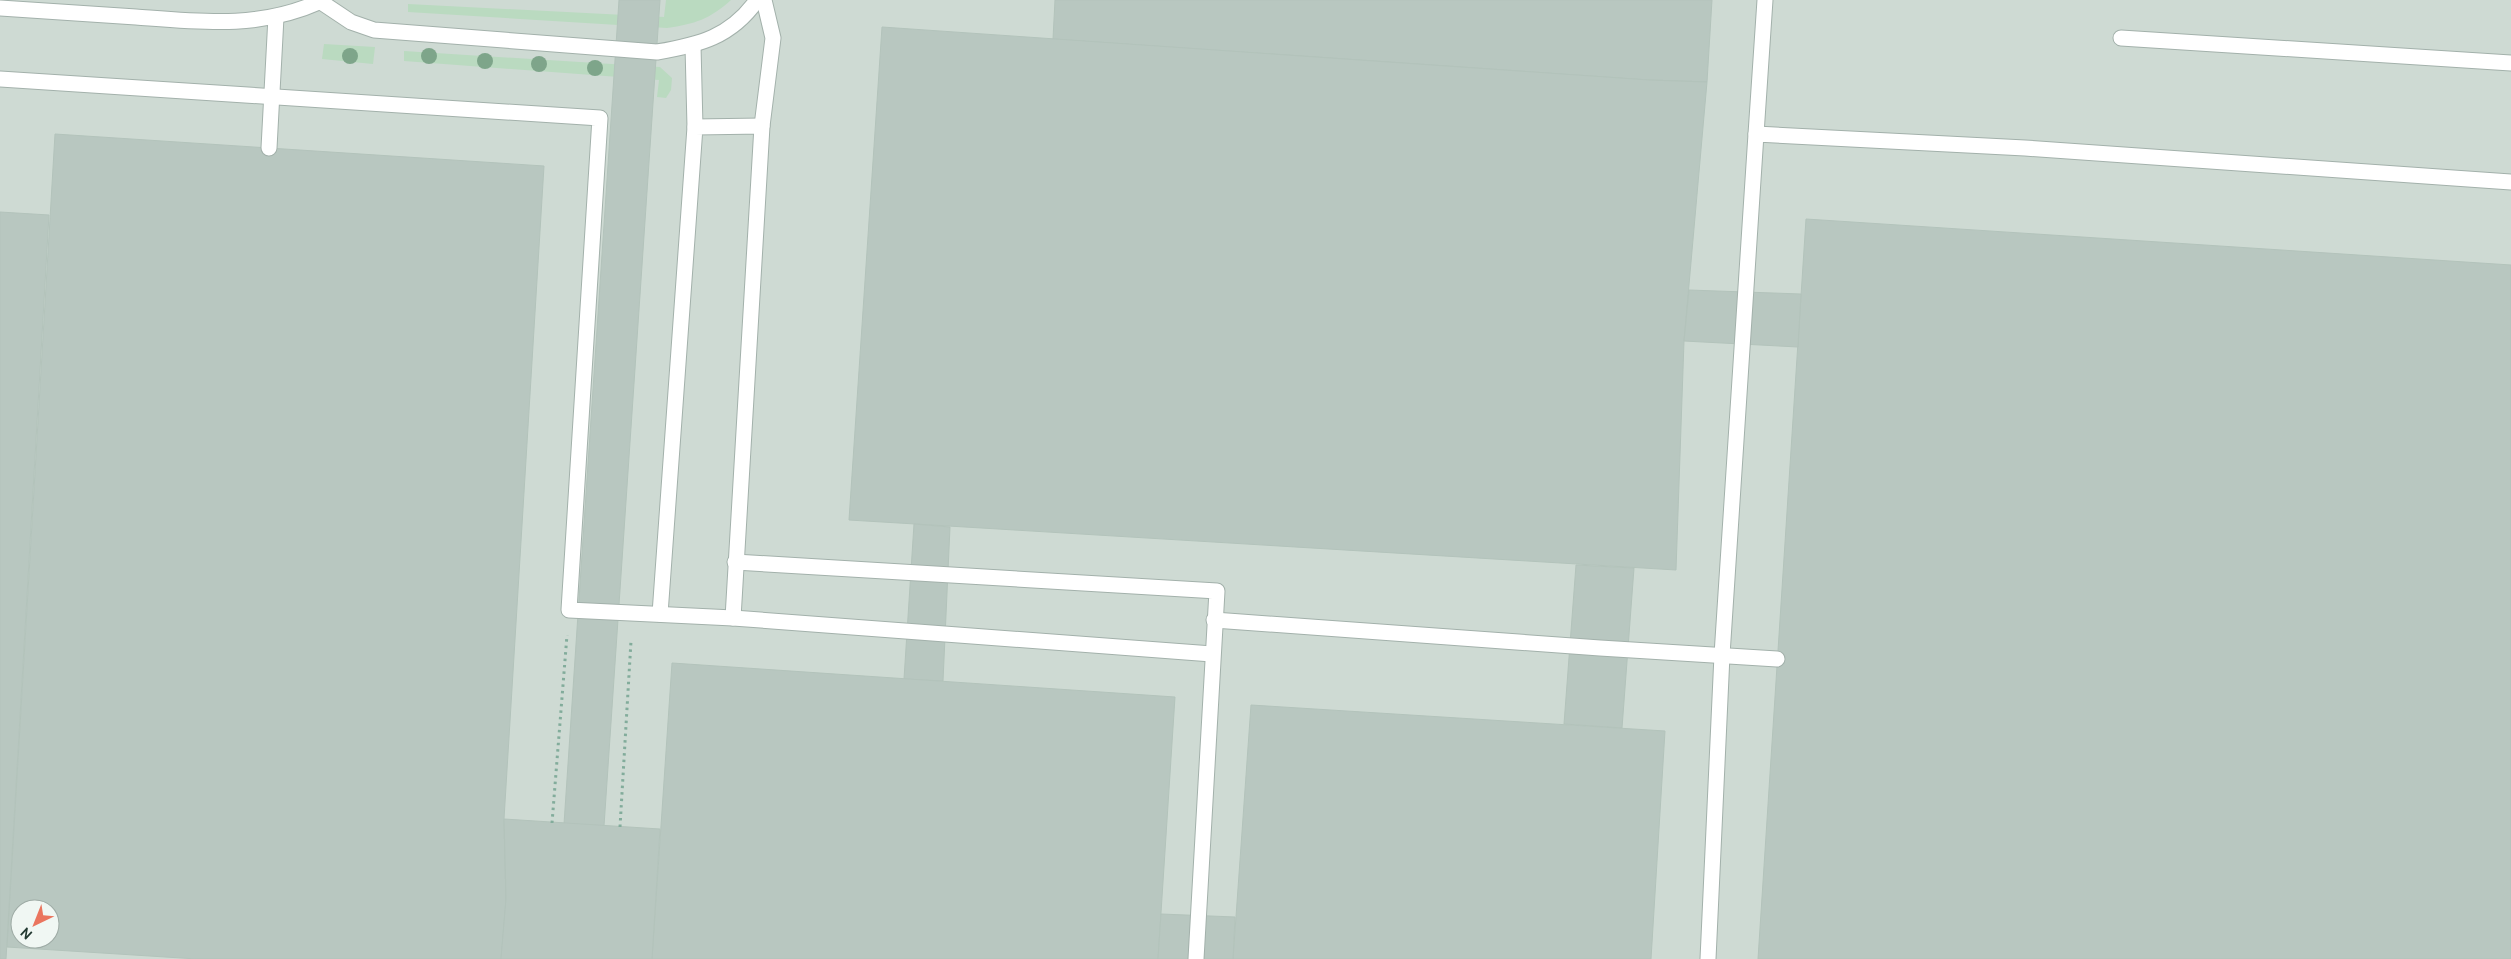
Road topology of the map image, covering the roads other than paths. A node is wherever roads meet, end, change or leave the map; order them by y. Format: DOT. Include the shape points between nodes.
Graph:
graph roads {
  1 [pos="758,0"];
  2 [pos="764,0"];
  3 [pos="1765,0"];
  4 [pos="318,1"];
  5 [pos="0,8"];
  6 [pos="276,17"];
  7 [pos="2122,38"];
  8 [pos="693,46"];
  9 [pos="2511,63"];
  10 [pos="0,79"];
  11 [pos="272,97"];
  12 [pos="762,126"];
  13 [pos="695,127"];
  14 [pos="1756,134"];
  15 [pos="269,148"];
  16 [pos="2511,182"];
  17 [pos="735,562"];
  18 [pos="660,614"];
  19 [pos="733,618"];
  20 [pos="1214,620"];
  21 [pos="1212,654"];
  22 [pos="1722,655"];
  23 [pos="1777,659"];
  24 [pos="1196,959"];
  25 [pos="1708,959"];
  1 -- 8 [label="lane" via="748,14 728,31"];
  2 -- 12 [label="lane" via="773,38"];
  3 -- 14 [label="lane"];
  4 -- 6 [label="lane" via="299,11"];
  4 -- 8 [label="lane" via="351,22 374,30 412,35 656,52"];
  5 -- 6 [label="lane" via="227,23"];
  6 -- 11 [label="lane"];
  7 -- 9 [label="lane"];
  8 -- 13 [label="lane"];
  10 -- 11 [label="lane"];
  11 -- 15 [label="lane"];
  11 -- 18 [label="lane" via="600,118 569,610"];
  12 -- 13 [label="lane"];
  12 -- 17 [label="lane"];
  13 -- 18 [label="lane"];
  14 -- 16 [label="lane" via="2025,148"];
  14 -- 22 [label="lane"];
  17 -- 19 [label="lane"];
  17 -- 20 [label="lane" via="1217,591"];
  18 -- 19 [label="lane"];
  19 -- 21 [label="lane"];
  20 -- 21 [label="lane"];
  20 -- 22 [label="lane"];
  21 -- 24 [label="lane"];
  22 -- 23 [label="lane"];
  22 -- 25 [label="lane"];
}
